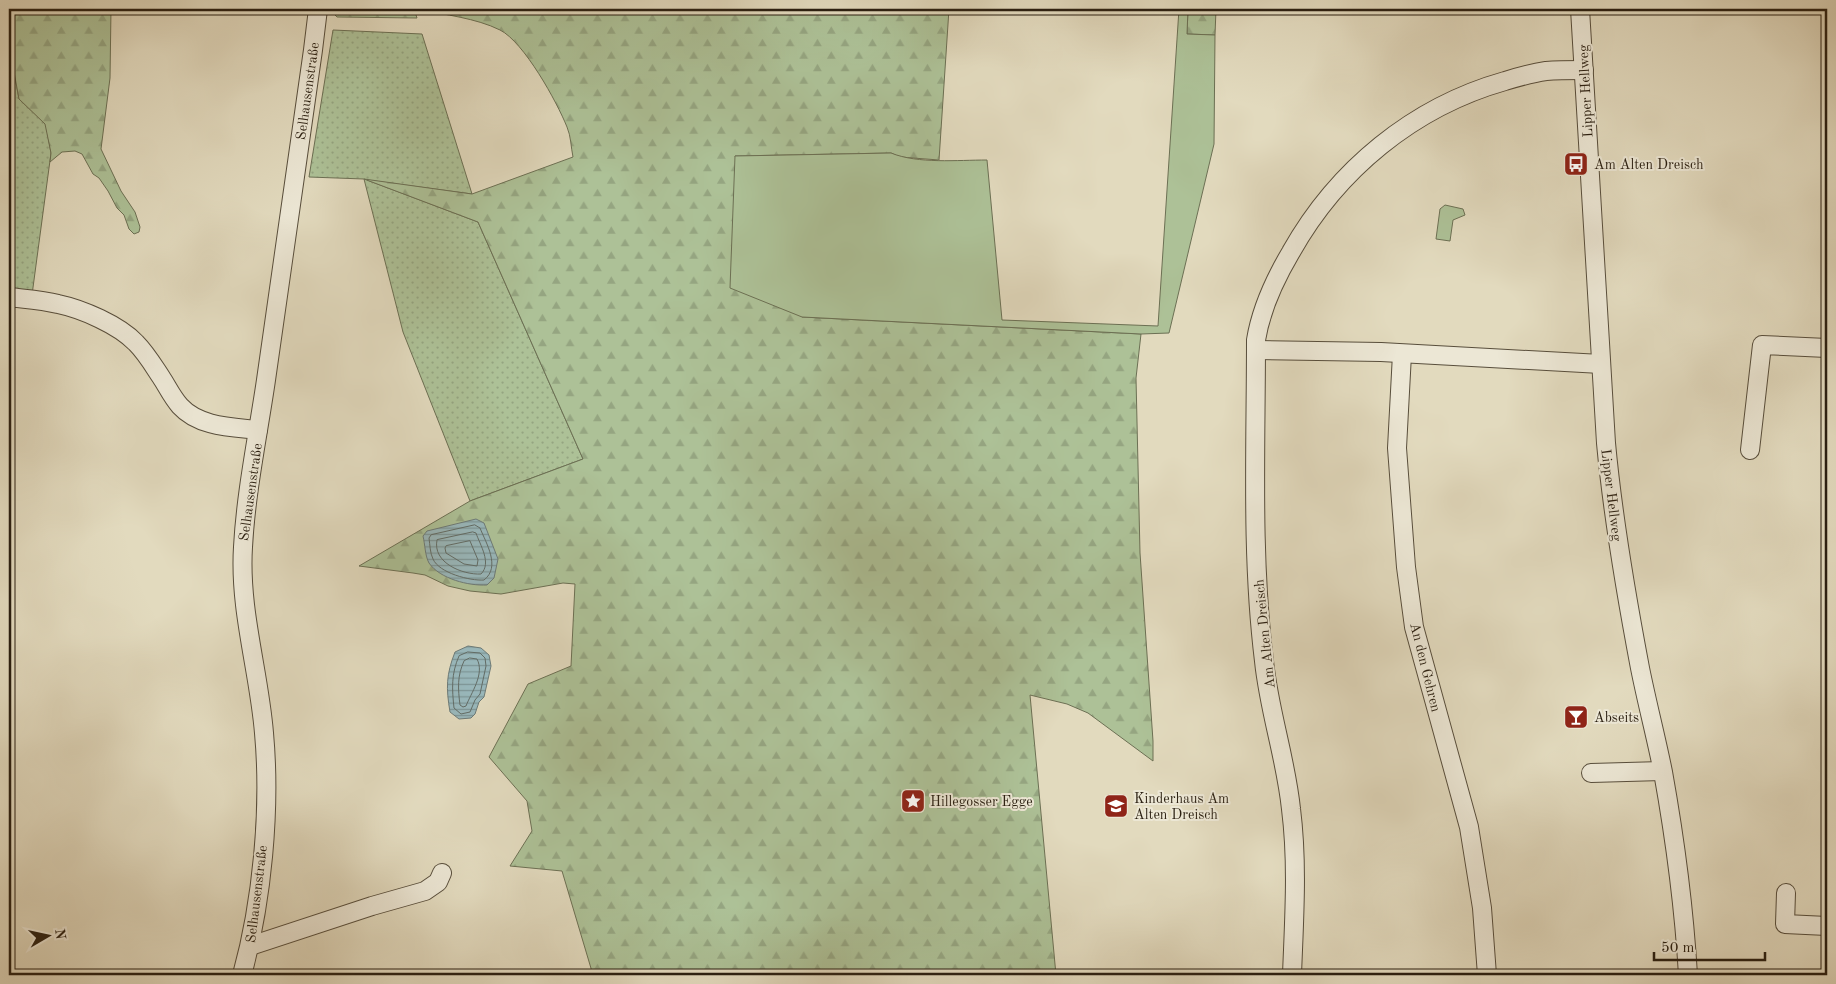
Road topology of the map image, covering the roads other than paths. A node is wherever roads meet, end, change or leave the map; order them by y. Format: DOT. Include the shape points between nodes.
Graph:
graph roads {
  1 [pos="318,9"];
  2 [pos="1580,9"];
  3 [pos="1584,70"];
  4 [pos="9,297"];
  5 [pos="1827,348"];
  6 [pos="1256,350"];
  7 [pos="1402,354"];
  8 [pos="1601,364"];
  9 [pos="258,430"];
  10 [pos="1750,450"];
  11 [pos="1662,771"];
  12 [pos="1591,773"];
  13 [pos="442,873"];
  14 [pos="1786,893"];
  15 [pos="1827,926"];
  16 [pos="250,946"];
  17 [pos="242,975"];
  18 [pos="1292,975"];
  19 [pos="1487,975"];
  20 [pos="1688,975"];
  1 -- 9 [label="street, Selhausenstraße"];
  2 -- 3 [label="street, Lipper Hellweg"];
  3 -- 6 [label="street, Am Alten Dreisch" via="1546,71 1489,86 1434,110 1374,150 1323,202 1294,246 1258,326"];
  3 -- 8 [label="street, Lipper Hellweg"];
  4 -- 9 [label="street" via="75,308 113,326 135,342 187,412 222,426"];
  5 -- 10 [label="street" via="1762,344"];
  6 -- 7 [label="street"];
  6 -- 18 [label="street, Am Alten Dreisch" via="1255,470 1260,604 1264,662 1291,809 1294,876"];
  7 -- 8 [label="street"];
  7 -- 19 [label="street, An den Gehren" via="1397,448 1414,628 1469,827 1482,908"];
  8 -- 11 [label="street, Lipper Hellweg" via="1614,521"];
  9 -- 16 [label="street, Selhausenstraße" via="242,576 264,733 266,802 260,890"];
  11 -- 12 [label="street"];
  11 -- 20 [label="street, Lipper Hellweg" via="1682,901"];
  13 -- 16 [label="street" via="438,882 425,891"];
  14 -- 15 [label="street" via="1785,924"];
  16 -- 17 [label="street, Selhausenstraße"];
}
